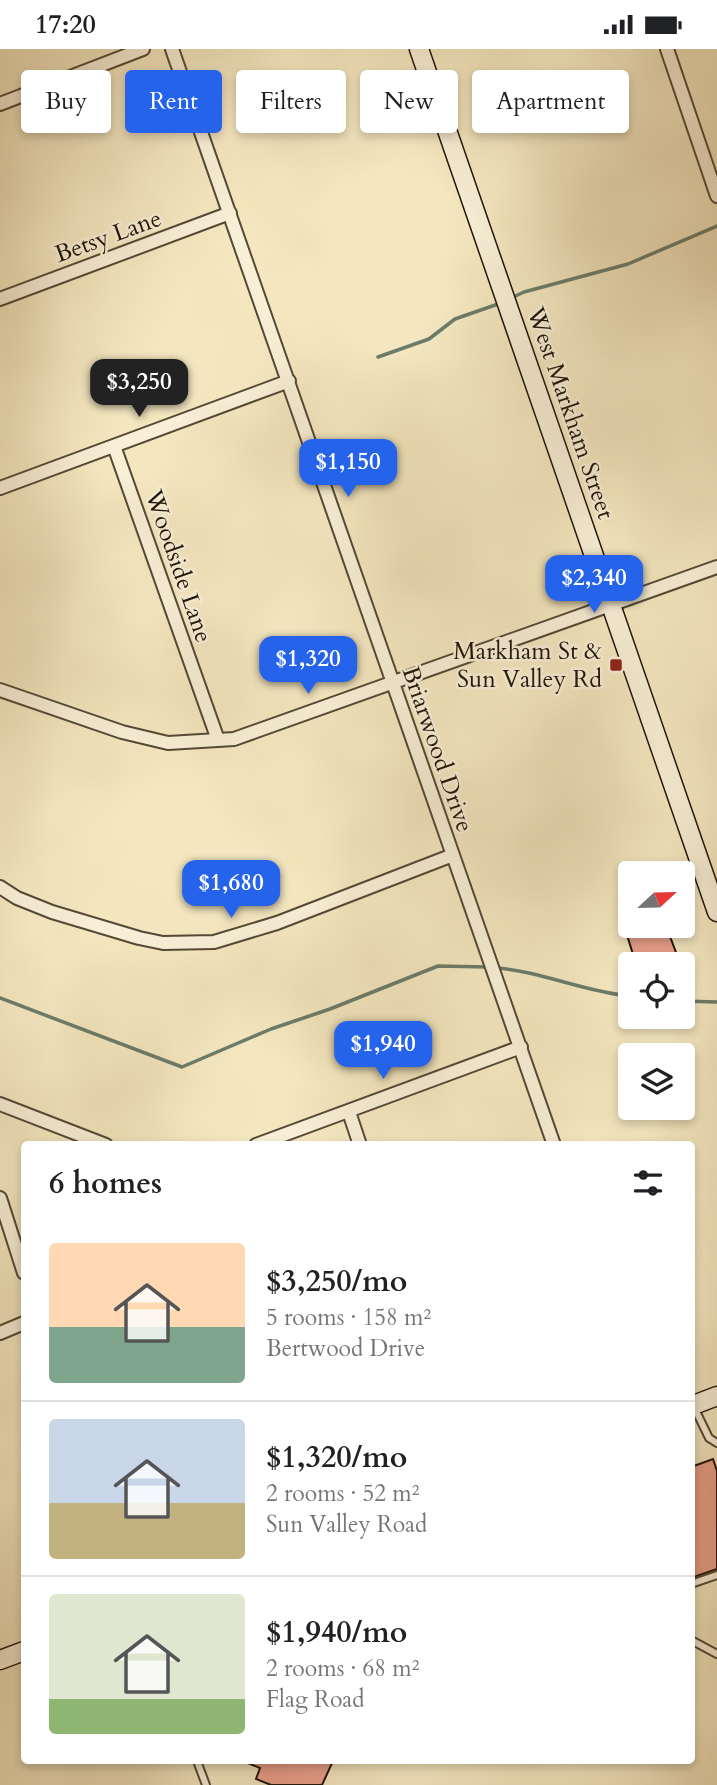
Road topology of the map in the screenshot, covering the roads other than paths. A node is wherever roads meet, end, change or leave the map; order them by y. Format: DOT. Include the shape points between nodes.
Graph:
graph roads {
  1 [pos="143,49"];
  2 [pos="172,49"];
  3 [pos="419,49"];
  4 [pos="667,49"];
  5 [pos="0,104"];
  6 [pos="717,196"];
  7 [pos="230,213"];
  8 [pos="0,299"];
  9 [pos="289,381"];
  10 [pos="114,446"];
  11 [pos="0,488"];
  12 [pos="717,567"];
  13 [pos="612,606"];
  14 [pos="393,682"];
  15 [pos="0,689"];
  16 [pos="218,740"];
  17 [pos="453,855"];
  18 [pos="0,887"];
  19 [pos="717,912"];
  20 [pos="521,1047"];
  21 [pos="1,1107"];
  22 [pos="349,1112"];
  23 [pos="95,1141"];
  24 [pos="267,1141"];
  25 [pos="358,1141"];
  26 [pos="553,1141"];
  27 [pos="0,1198"];
  28 [pos="21,1264"];
  29 [pos="21,1325"];
  30 [pos="0,1333"];
  31 [pos="717,1396"];
  32 [pos="695,1405"];
  33 [pos="695,1412"];
  34 [pos="717,1443"];
  35 [pos="717,1575"];
  36 [pos="695,1583"];
  37 [pos="695,1642"];
  38 [pos="21,1652"];
  39 [pos="717,1654"];
  40 [pos="0,1660"];
  41 [pos="198,1764"];
  42 [pos="206,1785"];
  1 -- 5 [label="street"];
  2 -- 7 [label="street, Briarwood Drive"];
  3 -- 13 [label="main road, West Markham Street"];
  4 -- 6 [label="street"];
  7 -- 8 [label="street, Betsy Lane"];
  7 -- 9 [label="street, Briarwood Drive"];
  9 -- 10 [label="street"];
  9 -- 14 [label="street, Briarwood Drive"];
  10 -- 11 [label="street"];
  10 -- 16 [label="street, Woodside Lane"];
  12 -- 13 [label="street"];
  13 -- 14 [label="street"];
  13 -- 19 [label="main road, West Markham Street"];
  14 -- 16 [label="street" via="253,734"];
  14 -- 17 [label="street, Briarwood Drive"];
  15 -- 16 [label="street" via="133,735 168,743"];
  17 -- 18 [label="street" via="214,942 163,943 139,938 52,912"];
  17 -- 20 [label="street, Briarwood Drive"];
  20 -- 22 [label="street"];
  20 -- 26 [label="street, Briarwood Drive"];
  21 -- 23 [label="street"];
  22 -- 24 [label="street"];
  22 -- 25 [label="street"];
  27 -- 28 [label="street"];
  29 -- 30 [label="street"];
  31 -- 32 [label="main road"];
  33 -- 34 [label="lane" via="709,1439"];
  35 -- 36 [label="lane"];
  37 -- 39 [label="lane"];
  38 -- 40 [label="main road"];
  41 -- 42 [label="lane"];
}
